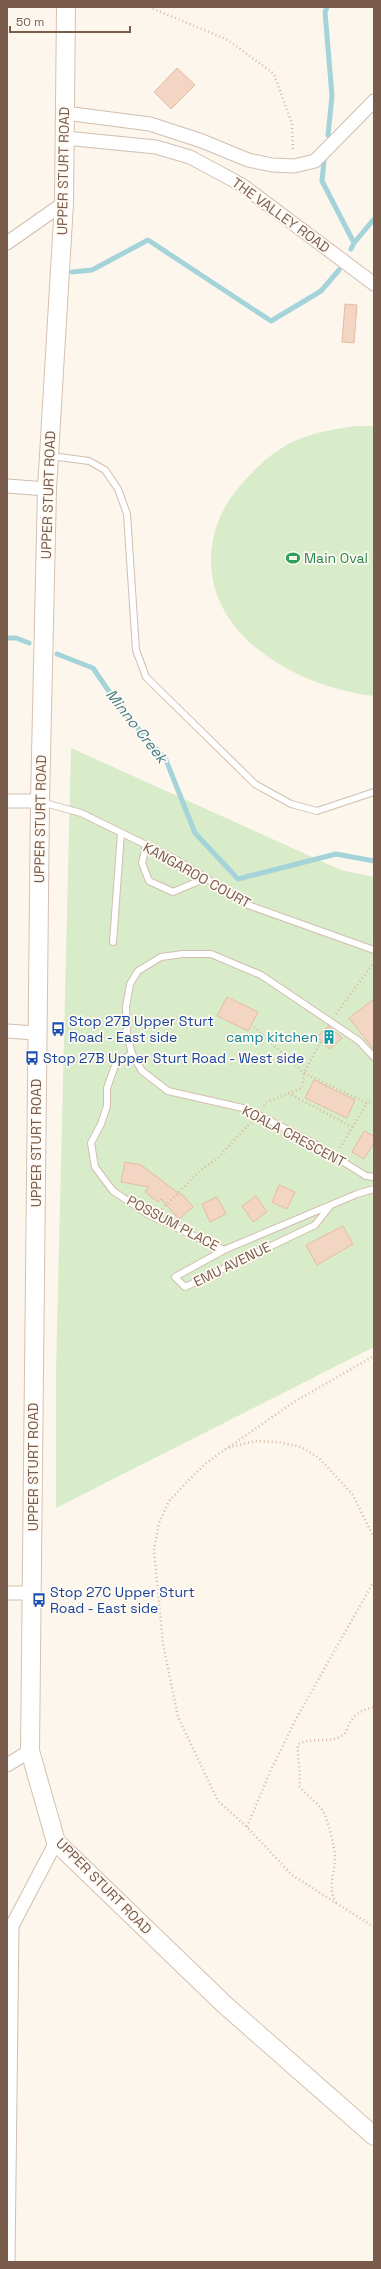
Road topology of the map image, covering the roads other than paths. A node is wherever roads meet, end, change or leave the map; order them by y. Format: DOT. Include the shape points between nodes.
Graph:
graph roads {
  1 [pos="66,7"];
  2 [pos="374,101"];
  3 [pos="65,113"];
  4 [pos="65,138"];
  5 [pos="64,203"];
  6 [pos="7,243"];
  7 [pos="374,284"];
  8 [pos="49,456"];
  9 [pos="7,486"];
  10 [pos="47,489"];
  11 [pos="374,792"];
  12 [pos="7,801"];
  13 [pos="40,801"];
  14 [pos="121,833"];
  15 [pos="146,845"];
  16 [pos="206,878"];
  17 [pos="113,942"];
  18 [pos="374,950"];
  19 [pos="7,1031"];
  20 [pos="36,1033"];
  21 [pos="132,1054"];
  22 [pos="374,1057"];
  23 [pos="374,1177"];
  24 [pos="374,1189"];
  25 [pos="330,1206"];
  26 [pos="224,1250"];
  27 [pos="7,1592"];
  28 [pos="32,1593"];
  29 [pos="30,1751"];
  30 [pos="7,1765"];
  31 [pos="56,1842"];
  32 [pos="374,2136"];
  33 [pos="8,2262"];
  1 -- 3 [label="main road, UPPER STURT ROAD"];
  2 -- 3 [label="street" via="315,161 294,166 248,160 150,124"];
  3 -- 4 [label="main road, UPPER STURT ROAD"];
  4 -- 5 [label="main road, UPPER STURT ROAD"];
  4 -- 7 [label="street, THE VALLEY ROAD" via="156,147 190,157 242,185"];
  5 -- 6 [label="street"];
  5 -- 8 [label="main road, UPPER STURT ROAD"];
  8 -- 10 [label="main road, UPPER STURT ROAD"];
  8 -- 11 [label="lane" via="89,461 105,470 118,489 127,514 136,650 146,677 255,784 291,804 317,811"];
  9 -- 10 [label="street"];
  10 -- 13 [label="main road, UPPER STURT ROAD"];
  12 -- 13 [label="street"];
  13 -- 14 [label="lane, KANGAROO COURT" via="81,813"];
  13 -- 20 [label="main road, UPPER STURT ROAD"];
  14 -- 15 [label="lane, KANGAROO COURT"];
  14 -- 17 [label="lane"];
  15 -- 16 [label="lane, KANGAROO COURT"];
  15 -- 16 [label="lane" via="142,863 148,881 173,892"];
  16 -- 18 [label="lane, KANGAROO COURT" via="248,905"];
  19 -- 20 [label="street"];
  20 -- 28 [label="main road, UPPER STURT ROAD"];
  21 -- 22 [label="lane, KOALA CRESCENT" via="127,1034 126,1007 130,984 138,971 161,956 211,954 261,975 331,1020 359,1041"];
  21 -- 23 [label="lane, KOALA CRESCENT" via="142,1071 168,1091 247,1109 366,1176"];
  21 -- 26 [label="lane, POSSUM PLACE" via="116,1063 108,1088 108,1106 91,1144 96,1167 113,1191 156,1218"];
  24 -- 25 [label="lane, EMU AVENUE"];
  25 -- 26 [label="lane, EMU AVENUE"];
  25 -- 26 [label="lane, EMU AVENUE" via="315,1225 280,1240 226,1269 185,1287 175,1277"];
  27 -- 28 [label="street"];
  28 -- 29 [label="main road, UPPER STURT ROAD"];
  29 -- 30 [label="street"];
  29 -- 31 [label="main road, UPPER STURT ROAD"];
  31 -- 32 [label="main road, UPPER STURT ROAD" via="225,2005"];
  31 -- 33 [label="street" via="12,1926"];
}
